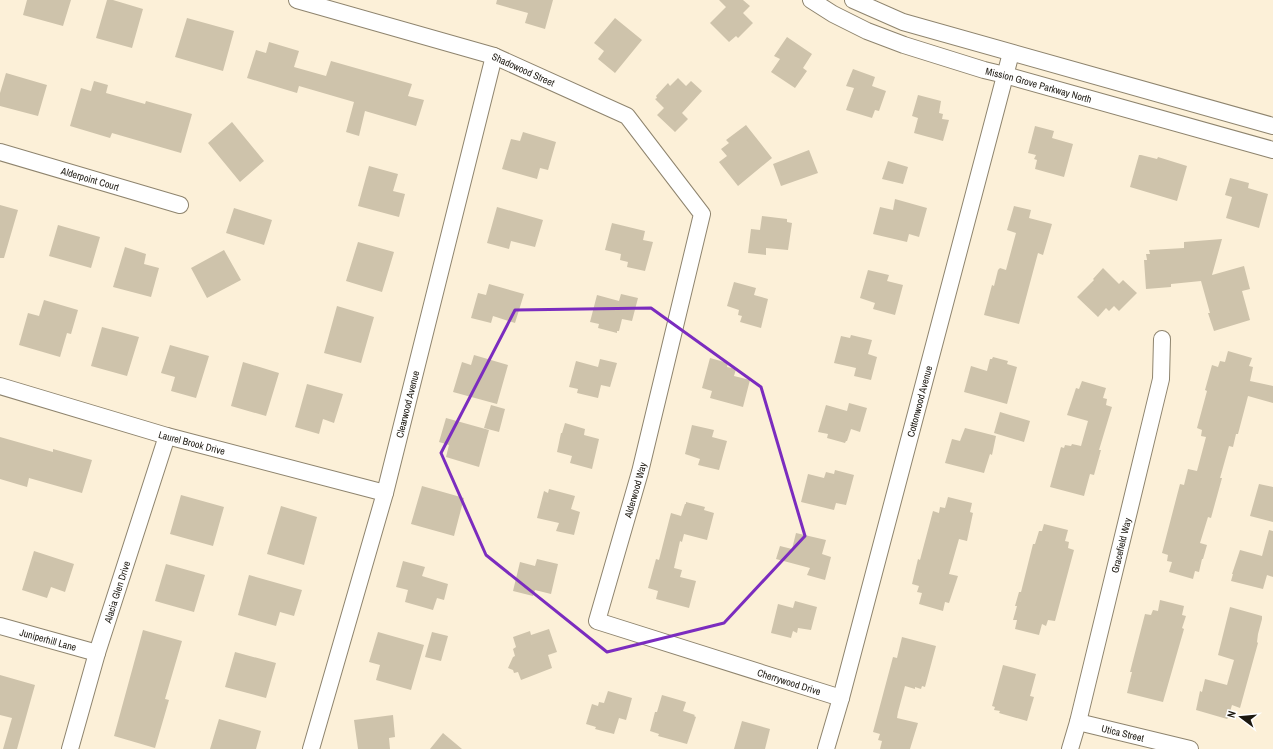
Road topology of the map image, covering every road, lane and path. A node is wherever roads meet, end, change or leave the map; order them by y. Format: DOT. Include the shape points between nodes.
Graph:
graph roads {
  1 [pos="297,0"];
  2 [pos="811,0"];
  3 [pos="853,0"];
  4 [pos="1011,53"];
  5 [pos="494,56"];
  6 [pos="1005,75"];
  7 [pos="1273,126"];
  8 [pos="1273,150"];
  9 [pos="0,152"];
  10 [pos="180,205"];
  11 [pos="702,214"];
  12 [pos="1162,339"];
  13 [pos="0,386"];
  14 [pos="167,436"];
  15 [pos="385,493"];
  16 [pos="0,626"];
  17 [pos="97,653"];
  18 [pos="737,666"];
  19 [pos="841,698"];
  20 [pos="1078,722"];
  21 [pos="70,749"];
  22 [pos="311,749"];
  23 [pos="826,749"];
  24 [pos="1070,749"];
  25 [pos="1190,749"];
  1 -- 5 [label="street, Shadowood Street"];
  2 -- 6 [label="street, Mission Grove Parkway North" via="867,32 904,46"];
  3 -- 4 [label="street" via="903,22"];
  4 -- 6 [label="street, Cottonwood Avenue"];
  4 -- 7 [label="street"];
  5 -- 11 [label="street, Shadowood Street" via="626,116"];
  5 -- 15 [label="street, Clearwood Avenue"];
  6 -- 8 [label="street, Mission Grove Parkway North"];
  6 -- 19 [label="street, Cottonwood Avenue"];
  9 -- 10 [label="street, Alderpoint Court"];
  11 -- 18 [label="street, Alderwood Way" via="640,472 597,621"];
  12 -- 20 [label="street, Gracefield Way" via="1161,379"];
  13 -- 14 [label="street, Laurel Brook Drive"];
  14 -- 15 [label="street, Laurel Brook Drive"];
  14 -- 17 [label="street, Alacia Glen Drive"];
  15 -- 22 [label="street, Clearwood Avenue"];
  16 -- 17 [label="street, Juniperhill Lane"];
  17 -- 21 [label="street, Alacia Glen Drive"];
  18 -- 19 [label="street, Cherrywood Drive"];
  19 -- 23 [label="street, Cottonwood Avenue"];
  20 -- 24 [label="street, Gracefield Way"];
  20 -- 25 [label="street, Utica Street"];
}
